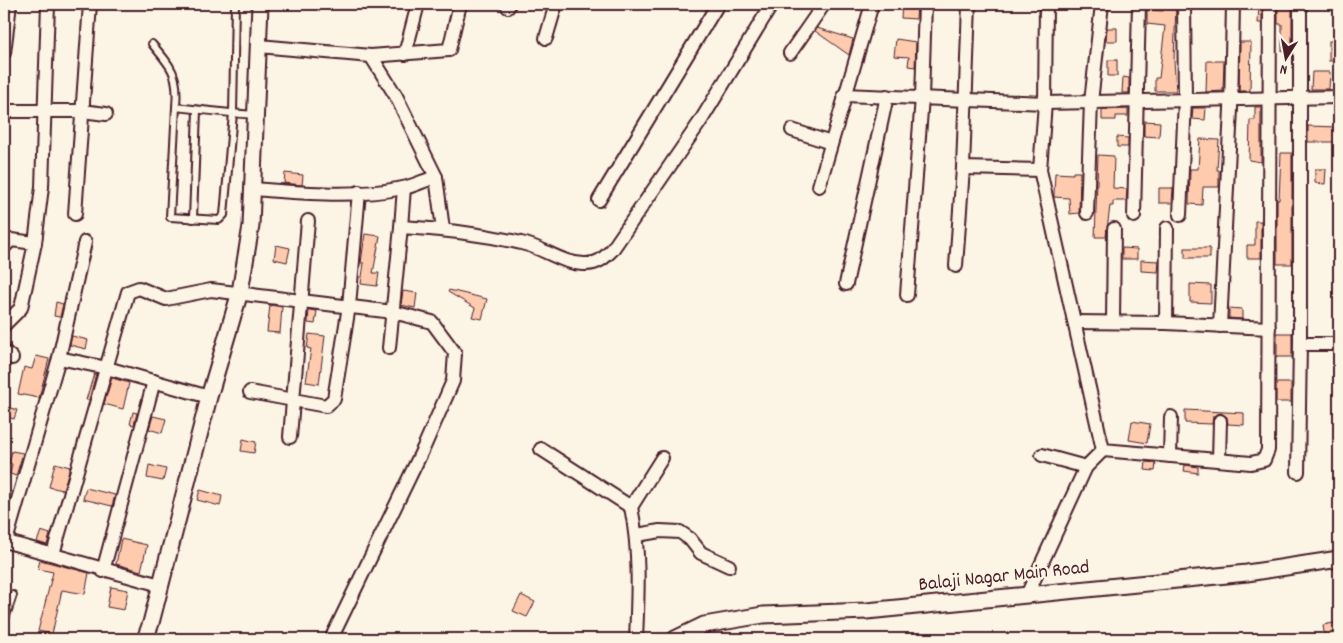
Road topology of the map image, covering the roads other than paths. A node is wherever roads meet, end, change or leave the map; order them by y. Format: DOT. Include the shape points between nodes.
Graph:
graph roads {
  1 [pos="10,4"];
  2 [pos="48,4"];
  3 [pos="90,4"];
  4 [pos="236,4"];
  5 [pos="260,4"];
  6 [pos="418,4"];
  7 [pos="460,4"];
  8 [pos="556,4"];
  9 [pos="718,4"];
  10 [pos="772,4"];
  11 [pos="824,4"];
  12 [pos="872,4"];
  13 [pos="925,4"];
  14 [pos="969,4"];
  15 [pos="1046,4"];
  16 [pos="1102,4"];
  17 [pos="1139,4"];
  18 [pos="1184,4"];
  19 [pos="1233,4"];
  20 [pos="1270,4"];
  21 [pos="1300,4"];
  22 [pos="546,38"];
  23 [pos="152,44"];
  24 [pos="259,46"];
  25 [pos="4,53"];
  26 [pos="790,53"];
  27 [pos="405,54"];
  28 [pos="371,56"];
  29 [pos="844,96"];
  30 [pos="887,96"];
  31 [pos="922,97"];
  32 [pos="1339,97"];
  33 [pos="1270,98"];
  34 [pos="1299,98"];
  35 [pos="1185,99"];
  36 [pos="1231,99"];
  37 [pos="965,101"];
  38 [pos="1137,101"];
  39 [pos="1091,102"];
  40 [pos="1045,103"];
  41 [pos="176,107"];
  42 [pos="4,110"];
  43 [pos="198,110"];
  44 [pos="43,112"];
  45 [pos="82,112"];
  46 [pos="233,113"];
  47 [pos="106,114"];
  48 [pos="256,115"];
  49 [pos="792,130"];
  50 [pos="831,142"];
  51 [pos="963,168"];
  52 [pos="1040,170"];
  53 [pos="436,177"];
  54 [pos="819,186"];
  55 [pos="404,188"];
  56 [pos="253,189"];
  57 [pos="359,192"];
  58 [pos="599,200"];
  59 [pos="1087,213"];
  60 [pos="75,214"];
  61 [pos="1134,216"];
  62 [pos="1180,216"];
  63 [pos="193,219"];
  64 [pos="308,222"];
  65 [pos="401,227"];
  66 [pos="1167,228"];
  67 [pos="443,229"];
  68 [pos="1114,229"];
  69 [pos="85,242"];
  70 [pos="35,243"];
  71 [pos="4,247"];
  72 [pos="956,266"];
  73 [pos="846,284"];
  74 [pos="240,292"];
  75 [pos="907,295"];
  76 [pos="301,302"];
  77 [pos="349,306"];
  78 [pos="393,312"];
  79 [pos="1113,321"];
  80 [pos="1076,322"];
  81 [pos="1166,323"];
  82 [pos="4,325"];
  83 [pos="1220,326"];
  84 [pos="1269,328"];
  85 [pos="1300,344"];
  86 [pos="1339,344"];
  87 [pos="389,348"];
  88 [pos="59,358"];
  89 [pos="107,368"];
  90 [pos="154,381"];
  91 [pos="250,392"];
  92 [pos="209,397"];
  93 [pos="293,401"];
  94 [pos="1171,417"];
  95 [pos="1220,421"];
  96 [pos="290,436"];
  97 [pos="541,449"];
  98 [pos="1104,450"];
  99 [pos="1042,455"];
  100 [pos="1170,456"];
  101 [pos="662,458"];
  102 [pos="1219,460"];
  103 [pos="1086,467"];
  104 [pos="1298,472"];
  105 [pos="631,507"];
  106 [pos="637,535"];
  107 [pos="5,541"];
  108 [pos="53,554"];
  109 [pos="1339,560"];
  110 [pos="729,566"];
  111 [pos="102,571"];
  112 [pos="160,585"];
  113 [pos="13,595"];
  114 [pos="1027,595"];
  115 [pos="4,622"];
  116 [pos="151,623"];
  117 [pos="145,639"];
  118 [pos="152,639"];
  119 [pos="331,639"];
  120 [pos="636,639"];
  121 [pos="675,639"];
  1 -- 25 [label="street"];
  2 -- 44 [label="street"];
  3 -- 45 [label="street"];
  4 -- 46 [label="lane"];
  5 -- 24 [label="street"];
  6 -- 27 [label="street"];
  7 -- 27 [label="street" via="449,50"];
  8 -- 22 [label="street"];
  9 -- 58 [label="street"];
  10 -- 67 [label="street" via="700,122 602,260 587,264 570,262 523,243"];
  11 -- 26 [label="street"];
  12 -- 29 [label="street"];
  13 -- 31 [label="street"];
  14 -- 37 [label="street"];
  15 -- 40 [label="street"];
  16 -- 39 [label="street"];
  17 -- 38 [label="street"];
  18 -- 35 [label="street"];
  19 -- 36 [label="street"];
  20 -- 33 [label="street"];
  21 -- 34 [label="street"];
  23 -- 41 [label="lane" via="175,73"];
  24 -- 28 [label="street"];
  24 -- 48 [label="street"];
  27 -- 28 [label="street"];
  28 -- 53 [label="street" via="396,96"];
  29 -- 30 [label="street"];
  29 -- 50 [label="street"];
  30 -- 31 [label="street"];
  30 -- 73 [label="street"];
  31 -- 37 [label="street"];
  31 -- 75 [label="street"];
  32 -- 34 [label="street"];
  33 -- 34 [label="street"];
  33 -- 36 [label="street"];
  33 -- 84 [label="street"];
  34 -- 85 [label="street"];
  35 -- 36 [label="street"];
  35 -- 38 [label="street"];
  35 -- 62 [label="street"];
  36 -- 83 [label="street"];
  37 -- 40 [label="street"];
  37 -- 51 [label="street"];
  38 -- 39 [label="street"];
  38 -- 61 [label="street"];
  39 -- 40 [label="street"];
  39 -- 59 [label="street"];
  40 -- 52 [label="street"];
  41 -- 43 [label="lane"];
  41 -- 63 [label="lane" via="170,217"];
  42 -- 44 [label="street"];
  43 -- 46 [label="lane"];
  43 -- 63 [label="lane"];
  44 -- 45 [label="street"];
  44 -- 70 [label="street" via="42,187"];
  45 -- 47 [label="street"];
  45 -- 60 [label="street"];
  46 -- 48 [label="lane"];
  46 -- 63 [label="lane" via="224,215 218,220"];
  48 -- 56 [label="street"];
  49 -- 50 [label="street"];
  50 -- 54 [label="street"];
  51 -- 52 [label="street"];
  51 -- 72 [label="street"];
  52 -- 80 [label="street"];
  53 -- 55 [label="street"];
  53 -- 67 [label="street"];
  55 -- 57 [label="street"];
  55 -- 65 [label="street"];
  56 -- 57 [label="street" via="307,194"];
  56 -- 74 [label="street" via="251,226"];
  57 -- 77 [label="street"];
  64 -- 76 [label="street"];
  65 -- 67 [label="street"];
  65 -- 78 [label="street"];
  66 -- 81 [label="street"];
  68 -- 79 [label="street"];
  69 -- 88 [label="street"];
  70 -- 71 [label="street" via="11,240"];
  70 -- 82 [label="street" via="21,308"];
  74 -- 76 [label="street"];
  74 -- 89 [label="street" via="211,290 166,300 133,288 128,292"];
  74 -- 92 [label="street"];
  76 -- 77 [label="street"];
  76 -- 93 [label="street"];
  77 -- 78 [label="street"];
  77 -- 93 [label="street" via="334,399 326,406"];
  78 -- 87 [label="street"];
  78 -- 119 [label="street" via="432,322 455,353 453,381"];
  79 -- 80 [label="street"];
  79 -- 81 [label="street"];
  80 -- 98 [label="street"];
  81 -- 83 [label="street"];
  83 -- 84 [label="street"];
  84 -- 102 [label="street" via="1268,450 1264,460 1251,463"];
  85 -- 86 [label="street"];
  85 -- 104 [label="street"];
  88 -- 89 [label="street"];
  88 -- 107 [label="street"];
  89 -- 90 [label="street"];
  89 -- 108 [label="street"];
  90 -- 92 [label="street"];
  90 -- 111 [label="street"];
  91 -- 93 [label="street"];
  92 -- 112 [label="street"];
  93 -- 96 [label="street"];
  94 -- 100 [label="street"];
  95 -- 102 [label="street"];
  97 -- 105 [label="street"];
  98 -- 100 [label="street"];
  98 -- 103 [label="street"];
  99 -- 103 [label="street"];
  100 -- 102 [label="street"];
  101 -- 105 [label="street"];
  103 -- 114 [label="street"];
  105 -- 106 [label="street"];
  106 -- 110 [label="street" via="680,532 700,553"];
  106 -- 120 [label="street"];
  107 -- 108 [label="street"];
  108 -- 111 [label="street"];
  109 -- 114 [label="street, Balaji Nagar Main Road" via="1247,573"];
  111 -- 112 [label="street"];
  112 -- 116 [label="street"];
  113 -- 115 [label="lane"];
  114 -- 121 [label="street, Balaji Nagar Main Road" via="867,611 763,615 704,625"];
  116 -- 117 [label="street"];
  116 -- 118 [label="street"];
}
